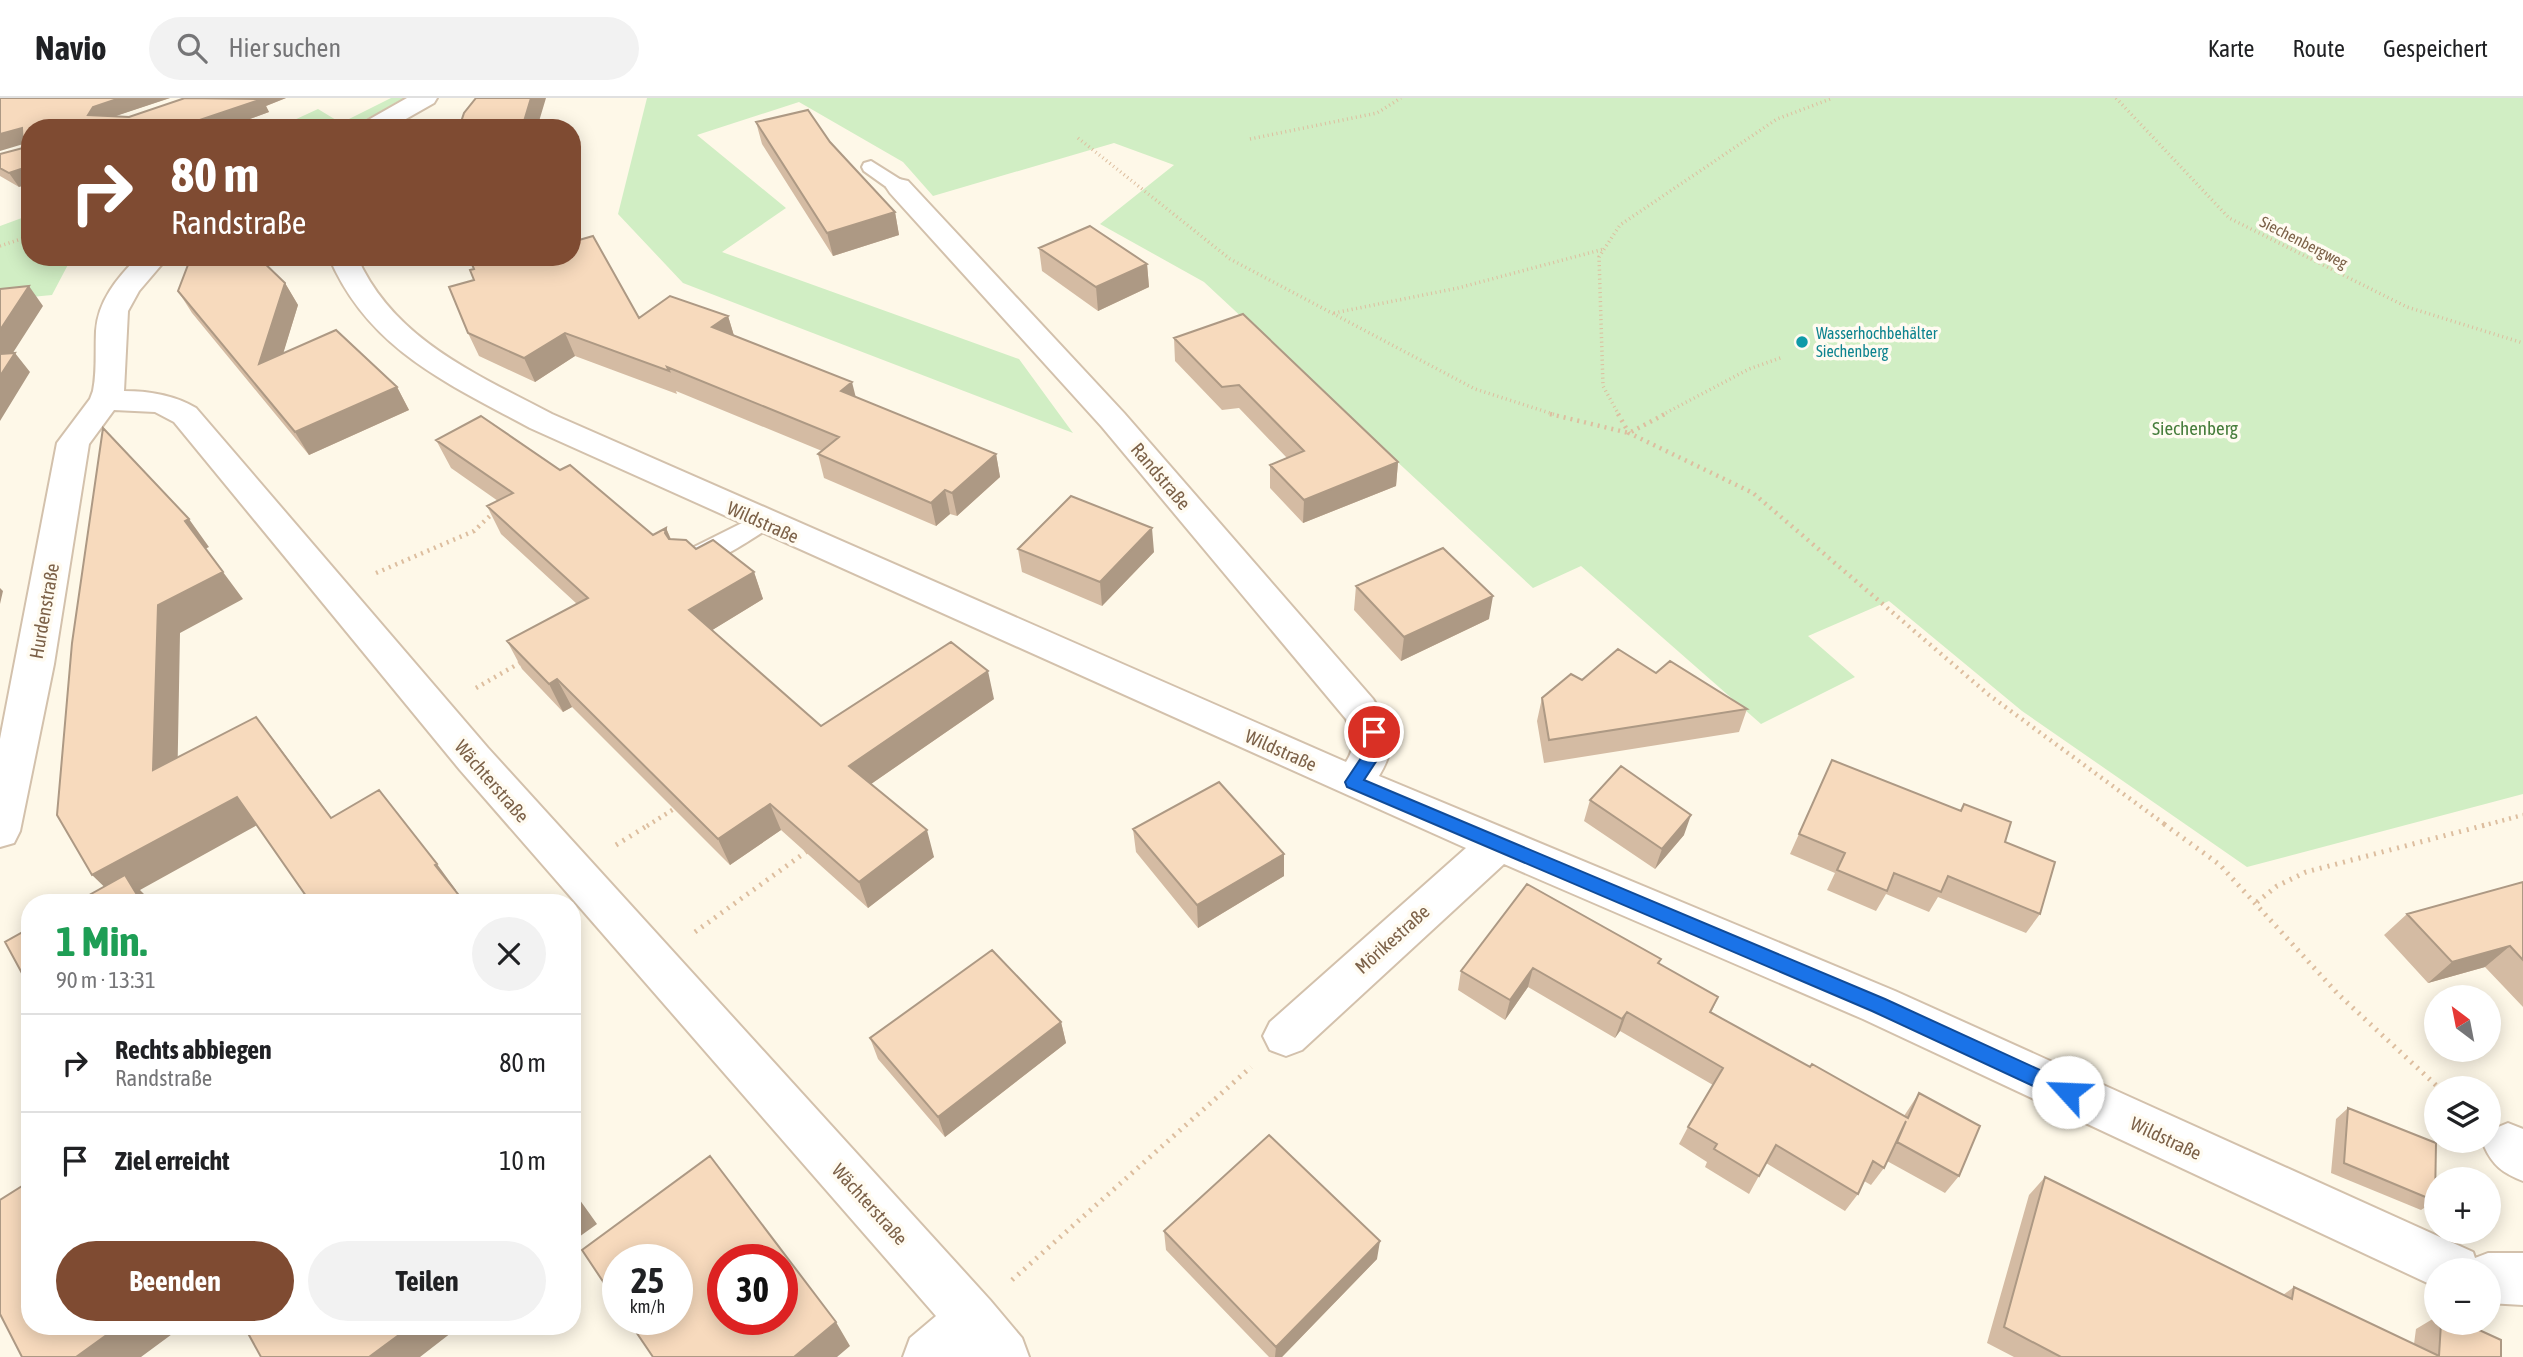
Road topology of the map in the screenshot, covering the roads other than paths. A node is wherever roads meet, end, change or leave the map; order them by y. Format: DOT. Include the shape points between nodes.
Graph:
graph roads {
  1 [pos="425,98"];
  2 [pos="388,119"];
  3 [pos="871,167"];
  4 [pos="899,187"];
  5 [pos="144,266"];
  6 [pos="347,266"];
  7 [pos="105,401"];
  8 [pos="762,521"];
  9 [pos="691,559"];
  10 [pos="1353,782"];
  11 [pos="0,831"];
  12 [pos="1499,843"];
  13 [pos="1286,1036"];
  14 [pos="2429,1258"];
  15 [pos="2501,1278"];
  16 [pos="2523,1279"];
  17 [pos="988,1338"];
  18 [pos="929,1357"];
  1 -- 2 [label="street"];
  3 -- 4 [label="lane"];
  4 -- 10 [label="street, Randstraße" via="1113,420 1360,709 1374,732 1373,754"];
  5 -- 7 [label="street" via="112,318 111,387"];
  6 -- 8 [label="street, Wildstraße" via="358,292 415,348 541,421"];
  7 -- 11 [label="street, Hurdenstraße" via="73,443 35,664"];
  7 -- 17 [label="street, Wächterstraße" via="157,402 185,415 331,594 572,873"];
  8 -- 9 [label="lane"];
  8 -- 10 [label="street, Wildstraße"];
  10 -- 12 [label="street, Wildstraße"];
  12 -- 13 [label="street, Mörikestraße"];
  12 -- 14 [label="street, Wildstraße" via="1890,1010"];
  15 -- 16 [label="street"];
  17 -- 18 [label="street"];
}
